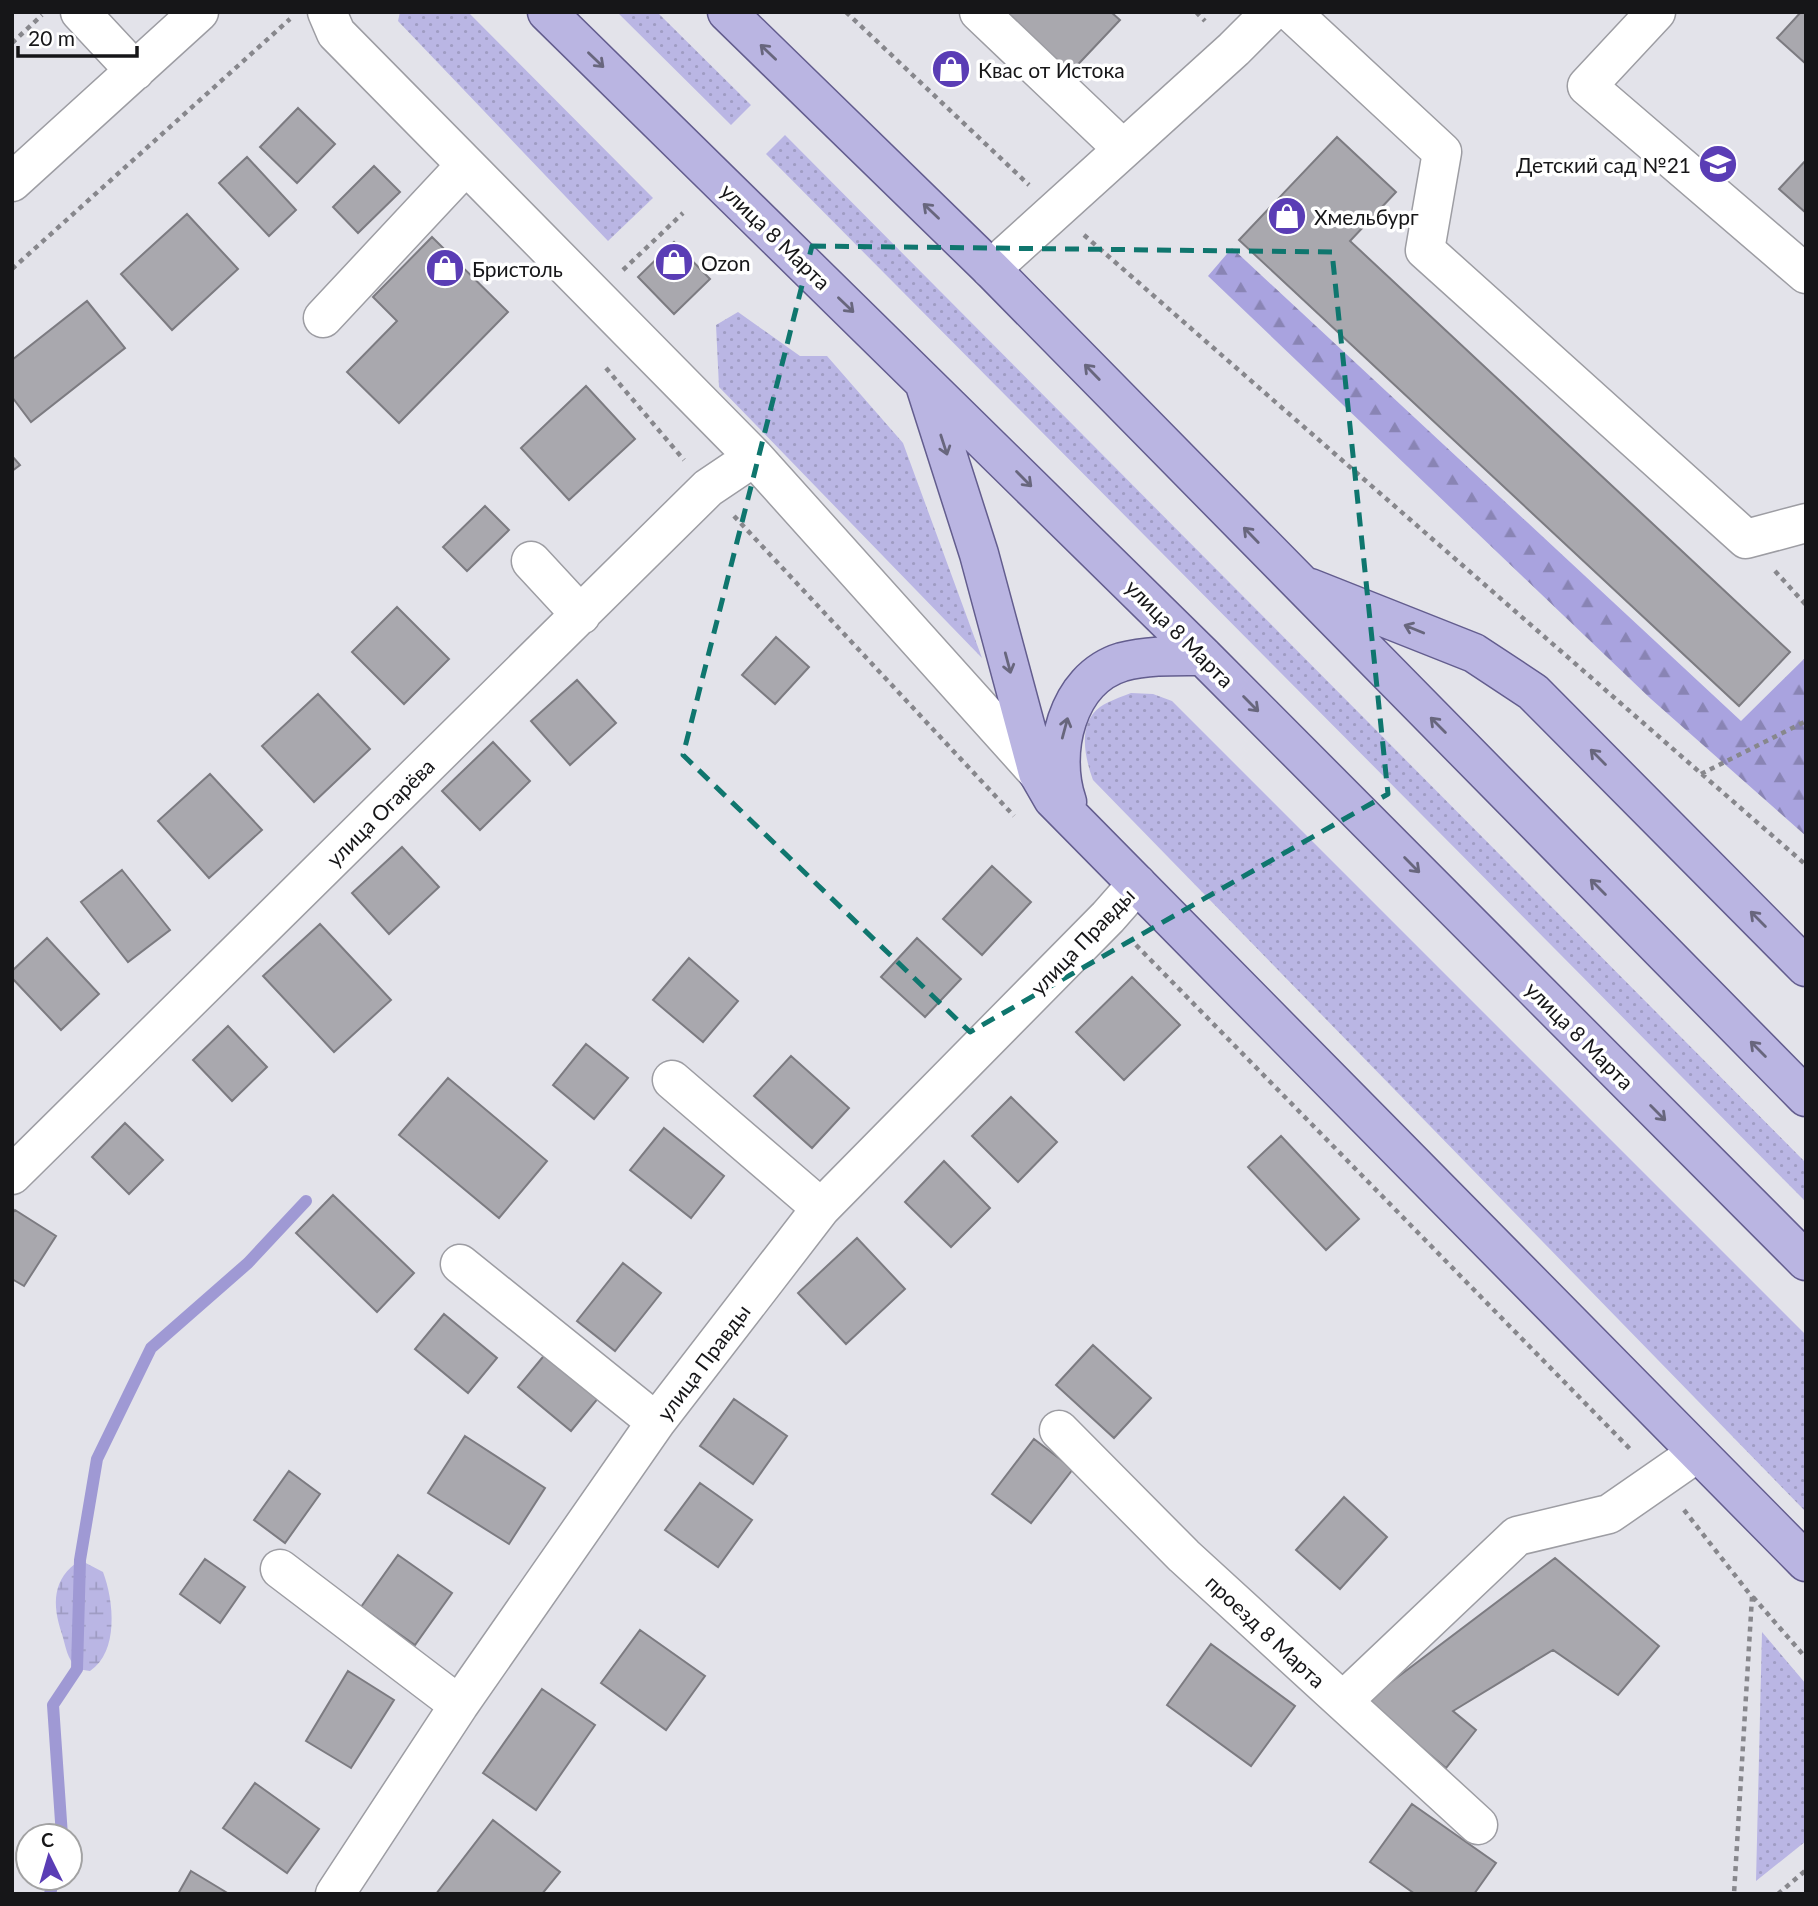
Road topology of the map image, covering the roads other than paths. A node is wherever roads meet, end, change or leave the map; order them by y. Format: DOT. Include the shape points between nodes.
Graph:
graph roads {
  1 [pos="80,12"];
  2 [pos="199,12"];
  3 [pos="547,12"];
  4 [pos="727,12"];
  5 [pos="979,12"];
  6 [pos="1271,12"];
  7 [pos="1291,12"];
  8 [pos="1656,12"];
  9 [pos="313,20"];
  10 [pos="135,71"];
  11 [pos="1123,149"];
  12 [pos="465,166"];
  13 [pos="12,182"];
  14 [pos="992,269"];
  15 [pos="1806,274"];
  16 [pos="323,318"];
  17 [pos="923,380"];
  18 [pos="754,457"];
  19 [pos="1806,523"];
  20 [pos="531,561"];
  21 [pos="1299,584"];
  22 [pos="581,615"];
  23 [pos="1203,656"];
  24 [pos="1038,773"];
  25 [pos="1072,818"];
  26 [pos="1137,884"];
  27 [pos="1806,967"];
  28 [pos="672,1080"];
  29 [pos="1806,1097"];
  30 [pos="12,1175"];
  31 [pos="821,1208"];
  32 [pos="1806,1261"];
  33 [pos="460,1264"];
  34 [pos="656,1422"];
  35 [pos="1059,1430"];
  36 [pos="1697,1453"];
  37 [pos="1806,1562"];
  38 [pos="280,1569"];
  39 [pos="1343,1702"];
  40 [pos="458,1704"];
  41 [pos="1478,1825"];
  42 [pos="335,1894"];
  1 -- 10 [label="street"];
  2 -- 10 [label="street"];
  3 -- 17 [label="main road, улица 8 Марта, one-way"];
  14 -- 4 [label="main road, one-way"];
  5 -- 11 [label="street"];
  6 -- 11 [label="street"];
  7 -- 19 [label="street" via="1442,152 1425,250 1746,539"];
  8 -- 15 [label="street" via="1587,86"];
  9 -- 12 [label="street" via="336,33"];
  10 -- 13 [label="street"];
  11 -- 14 [label="street"];
  12 -- 16 [label="street"];
  12 -- 18 [label="street"];
  21 -- 14 [label="main road, one-way"];
  17 -- 23 [label="main road, улица 8 Марта, one-way"];
  17 -- 24 [label="main road, one-way" via="979,554"];
  18 -- 22 [label="street, улица Огарёва" via="708,488"];
  18 -- 24 [label="street"];
  20 -- 22 [label="street"];
  27 -- 21 [label="main road, one-way" via="1533,692 1474,653"];
  29 -- 21 [label="main road, one-way"];
  22 -- 30 [label="street, улица Огарёва"];
  25 -- 23 [label="main road, one-way" via="1061,786 1059,748 1070,709 1093,679 1120,663 1155,656"];
  23 -- 32 [label="main road, улица 8 Марта, one-way"];
  24 -- 25 [label="main road" via="1053,799"];
  25 -- 26 [label="main road"];
  26 -- 31 [label="street, улица Правды"];
  26 -- 36 [label="main road"];
  28 -- 31 [label="street"];
  31 -- 34 [label="street, улица Правды"];
  33 -- 34 [label="street"];
  34 -- 40 [label="street, улица Правды"];
  35 -- 39 [label="street, проезд 8 Марта" via="1184,1556"];
  36 -- 37 [label="main road"];
  36 -- 39 [label="street" via="1609,1514 1517,1536"];
  38 -- 40 [label="street"];
  39 -- 41 [label="street, проезд 8 Марта"];
  40 -- 42 [label="street, улица Правды"];
}
